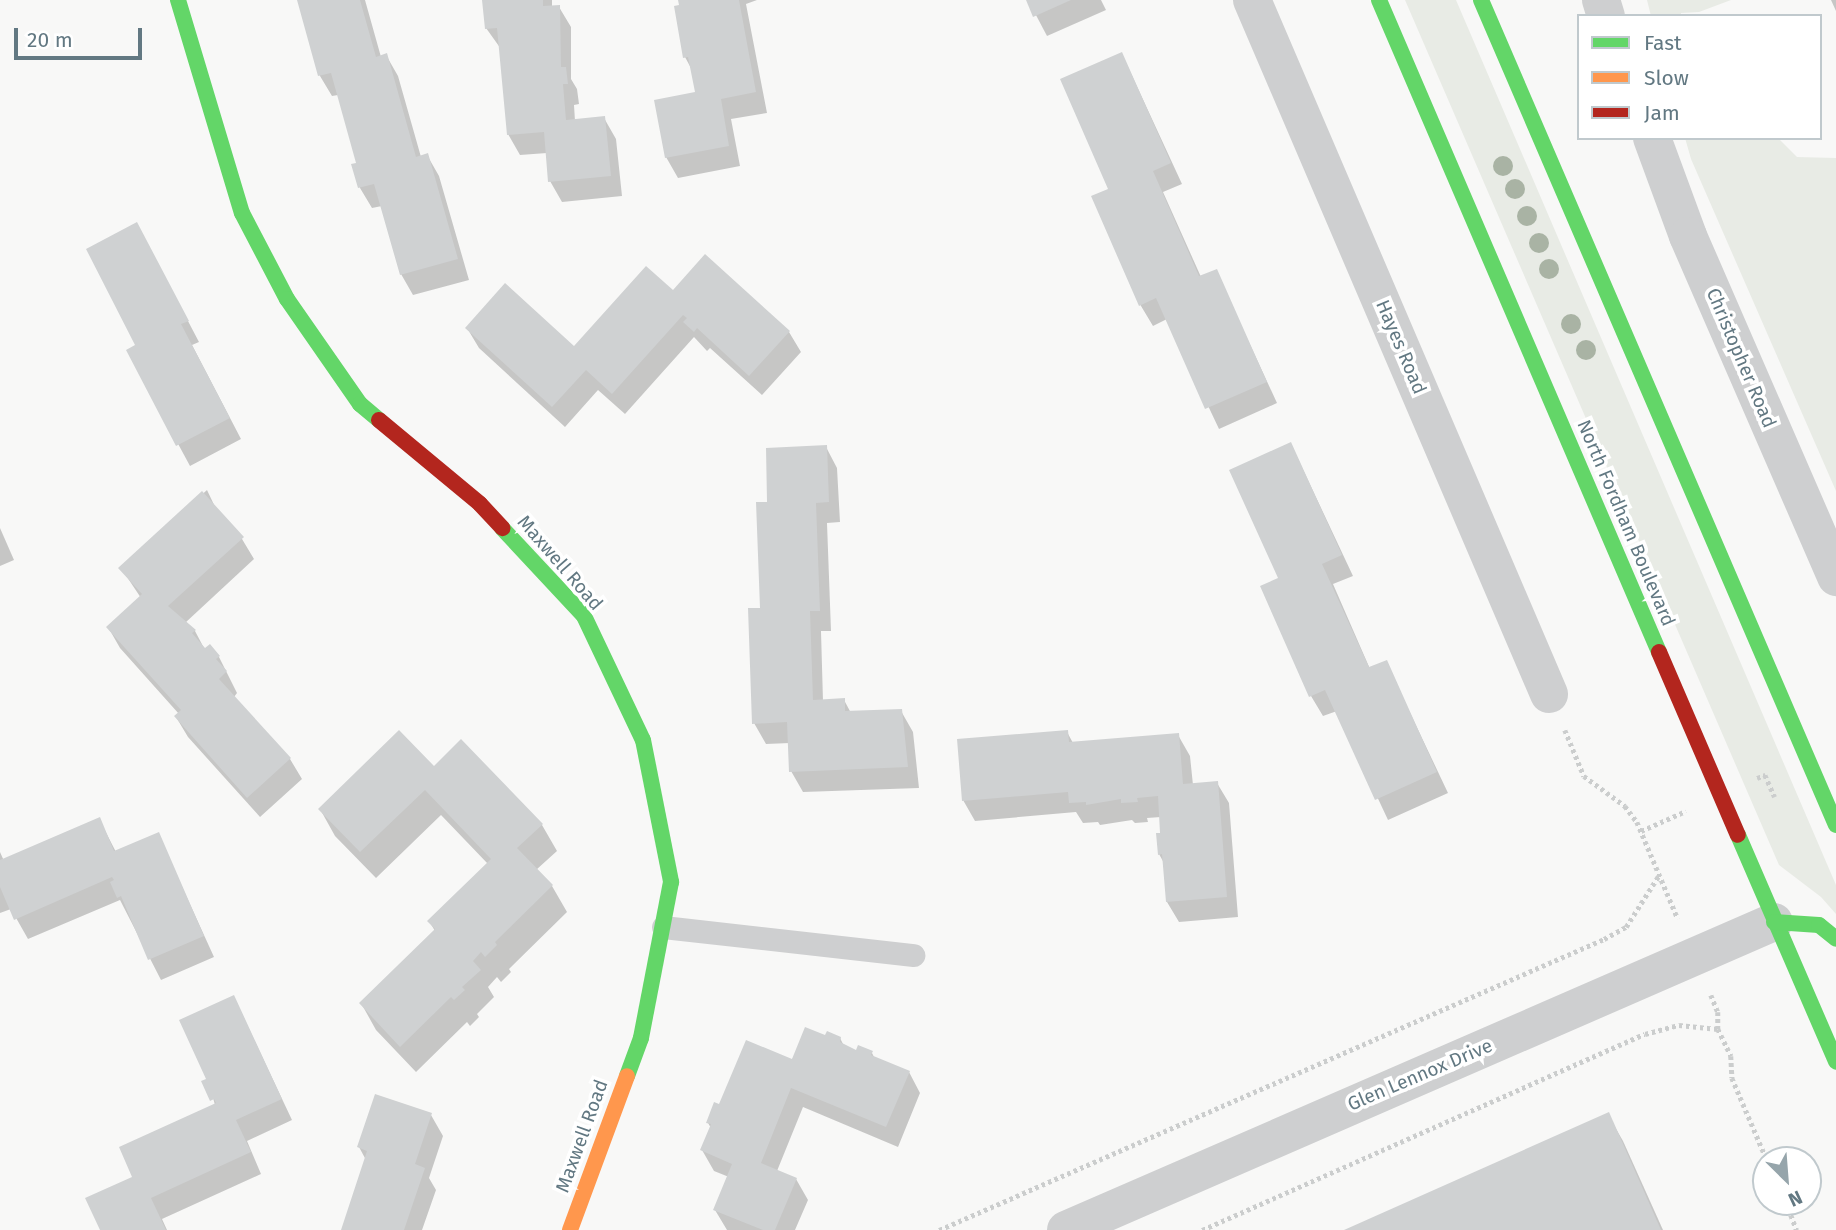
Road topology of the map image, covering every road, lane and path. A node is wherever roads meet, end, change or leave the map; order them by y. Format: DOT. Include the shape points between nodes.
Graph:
graph roads {
  1 [pos="178,0"];
  2 [pos="1252,0"];
  3 [pos="1379,0"];
  4 [pos="1481,0"];
  5 [pos="1653,140"];
  6 [pos="1836,577"];
  7 [pos="1549,694"];
  8 [pos="1836,825"];
  9 [pos="1659,875"];
  10 [pos="1668,897"];
  11 [pos="1774,922"];
  12 [pos="663,927"];
  13 [pos="1836,939"];
  14 [pos="913,956"];
  15 [pos="1718,1012"];
  16 [pos="1718,1029"];
  17 [pos="1836,1062"];
  18 [pos="1761,1146"];
  19 [pos="570,1230"];
  20 [pos="939,1230"];
  21 [pos="1066,1230"];
  22 [pos="1202,1230"];
  1 -- 12 [label="main road, Maxwell Road" via="242,213 287,299 360,404 480,505 584,616 643,740 671,882"];
  2 -- 7 [label="street, Hayes Road"];
  3 -- 11 [label="main road, North Fordham Boulevard"];
  4 -- 8 [label="main road"];
  5 -- 6 [label="street, Christopher Road" via="1688,236"];
  7 -- 9 [label="path" via="1584,776 1625,806 1637,822"];
  9 -- 10 [label="path"];
  9 -- 20 [label="path" via="1626,927 1604,939"];
  11 -- 13 [label="main road" via="1819,925"];
  11 -- 17 [label="main road, North Fordham Boulevard"];
  11 -- 21 [label="street, Glen Lennox Drive"];
  12 -- 14 [label="lane"];
  12 -- 19 [label="main road, Maxwell Road" via="640,1038"];
  15 -- 16 [label="path"];
  16 -- 18 [label="path" via="1731,1056 1731,1078"];
  16 -- 22 [label="path" via="1679,1025 1645,1034"];
}
